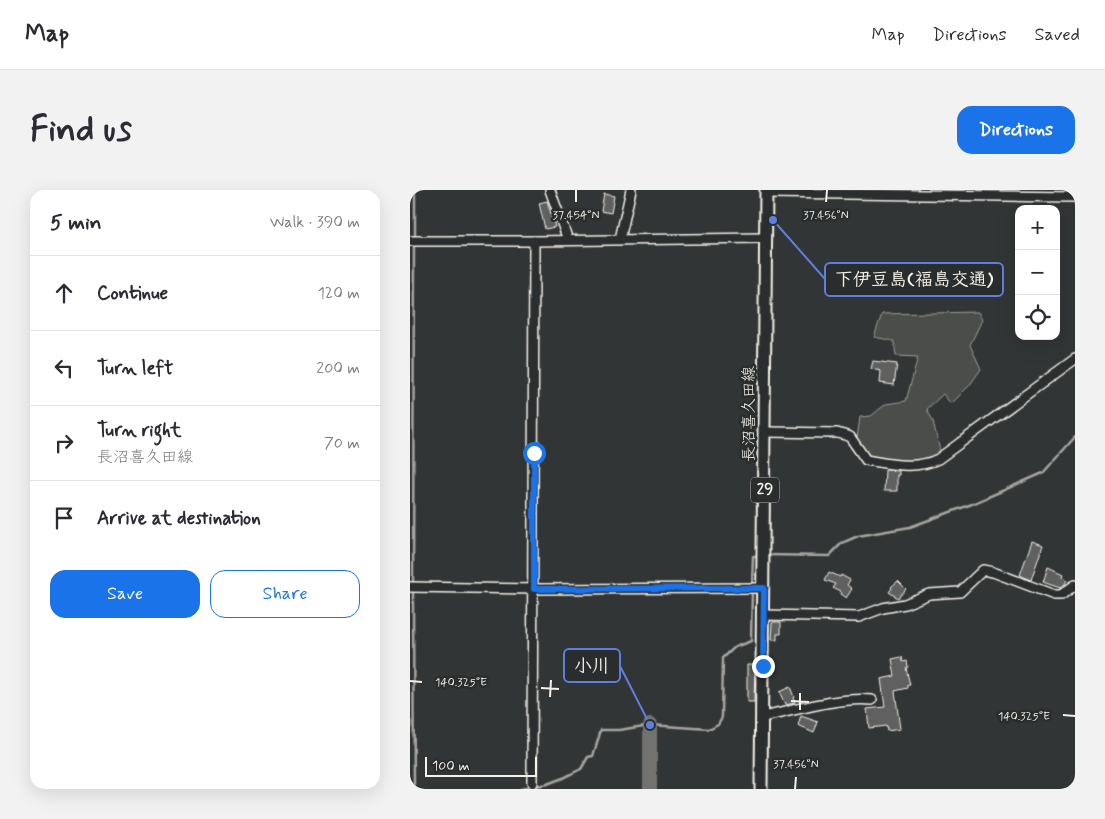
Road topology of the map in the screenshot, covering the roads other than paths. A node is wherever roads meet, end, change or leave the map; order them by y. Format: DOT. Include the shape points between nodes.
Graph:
graph roads {
  1 [pos="550,190"];
  2 [pos="631,190"];
  3 [pos="766,191"];
  4 [pos="1075,197"];
  5 [pos="765,238"];
  6 [pos="620,239"];
  7 [pos="410,240"];
  8 [pos="568,240"];
  9 [pos="534,241"];
  10 [pos="1075,359"];
  11 [pos="765,432"];
  12 [pos="1075,585"];
  13 [pos="410,587"];
  14 [pos="764,588"];
  15 [pos="534,589"];
  16 [pos="764,615"];
  17 [pos="872,700"];
  18 [pos="762,717"];
  19 [pos="532,783"];
  20 [pos="762,789"];
  1 -- 8 [label="street"];
  2 -- 6 [label="street"];
  3 -- 4 [label="street"];
  3 -- 5 [label="main road, 長沼喜久田線 / 29"];
  5 -- 6 [label="street"];
  5 -- 11 [label="main road, 長沼喜久田線 / 29"];
  6 -- 8 [label="street"];
  7 -- 9 [label="street"];
  8 -- 9 [label="street"];
  9 -- 15 [label="street"];
  10 -- 11 [label="street" via="938,459 921,465 866,460 850,437 837,433"];
  11 -- 14 [label="main road, 長沼喜久田線 / 29"];
  12 -- 16 [label="street" via="1061,595 1054,595 983,570 960,592 929,594 859,618"];
  13 -- 15 [label="street"];
  14 -- 15 [label="street"];
  14 -- 16 [label="main road, 長沼喜久田線 / 29"];
  15 -- 19 [label="street"];
  16 -- 18 [label="main road, 長沼喜久田線 / 29"];
  17 -- 18 [label="street" via="844,700"];
  18 -- 20 [label="main road, 長沼喜久田線 / 29"];
}
